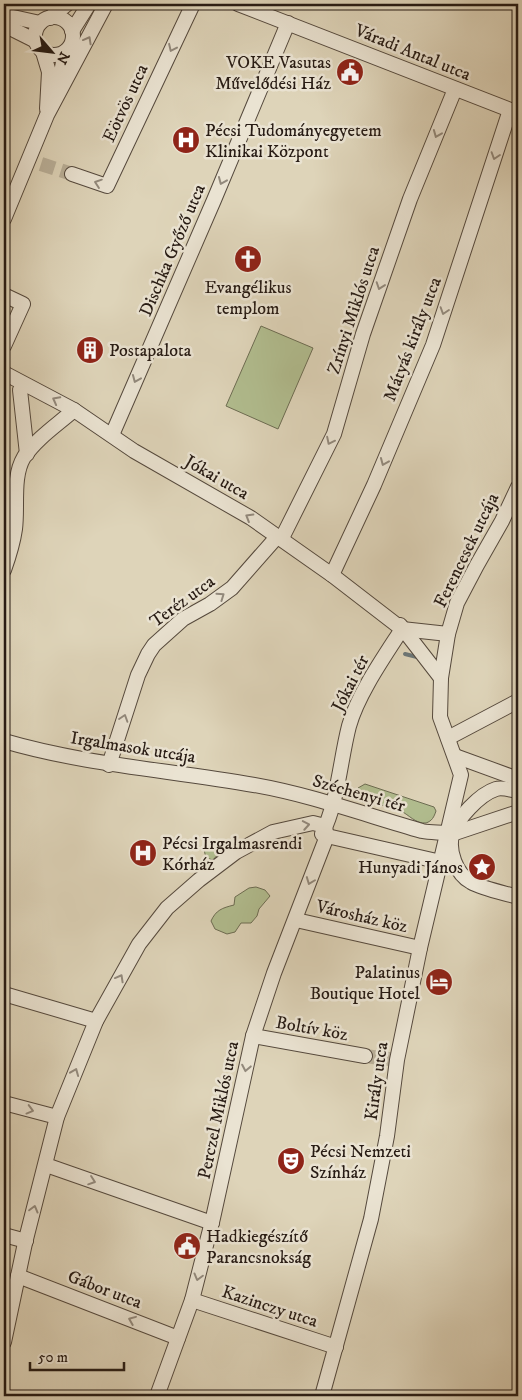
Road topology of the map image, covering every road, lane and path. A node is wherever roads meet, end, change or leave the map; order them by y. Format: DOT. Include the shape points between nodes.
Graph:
graph roads {
  1 [pos="67,4"];
  2 [pos="89,4"];
  3 [pos="106,4"];
  4 [pos="193,4"];
  5 [pos="238,4"];
  6 [pos="4,15"];
  7 [pos="45,21"];
  8 [pos="4,23"];
  9 [pos="288,23"];
  10 [pos="72,31"];
  11 [pos="39,46"];
  12 [pos="65,52"];
  13 [pos="455,89"];
  14 [pos="56,98"];
  15 [pos="514,111"];
  16 [pos="47,115"];
  17 [pos="72,174"];
  18 [pos="4,218"];
  19 [pos="4,294"];
  20 [pos="4,346"];
  21 [pos="4,373"];
  22 [pos="20,390"];
  23 [pos="74,410"];
  24 [pos="112,435"];
  25 [pos="27,454"];
  26 [pos="518,487"];
  27 [pos="278,537"];
  28 [pos="4,570"];
  29 [pos="332,575"];
  30 [pos="399,625"];
  31 [pos="448,634"];
  32 [pos="441,678"];
  33 [pos="518,701"];
  34 [pos="448,738"];
  35 [pos="4,741"];
  36 [pos="455,756"];
  37 [pos="109,765"];
  38 [pos="461,775"];
  39 [pos="518,779"];
  40 [pos="256,785"];
  41 [pos="518,791"];
  42 [pos="332,804"];
  43 [pos="518,812"];
  44 [pos="325,833"];
  45 [pos="450,834"];
  46 [pos="440,862"];
  47 [pos="518,898"];
  48 [pos="296,920"];
  49 [pos="420,948"];
  50 [pos="4,994"];
  51 [pos="96,1021"];
  52 [pos="253,1036"];
  53 [pos="365,1056"];
  54 [pos="4,1103"];
  55 [pos="57,1117"];
  56 [pos="46,1165"];
  57 [pos="212,1223"];
  58 [pos="4,1235"];
  59 [pos="26,1241"];
  60 [pos="18,1276"];
  61 [pos="192,1300"];
  62 [pos="178,1338"];
  63 [pos="4,1342"];
  64 [pos="336,1347"];
  65 [pos="157,1396"];
  66 [pos="322,1396"];
  1 -- 7 [label="street"];
  2 -- 10 [label="street"];
  14 -- 3 [label="street, one-way"];
  4 -- 17 [label="street, Eötvös utca, one-way" via="107,186"];
  5 -- 9 [label="street, Váradi Antal utca"];
  6 -- 7 [label="street"];
  7 -- 10 [label="street" via="58,18 66,22"];
  7 -- 11 [label="street" via="36,32"];
  8 -- 11 [label="street"];
  9 -- 13 [label="street, Váradi Antal utca"];
  9 -- 24 [label="street, Dischka Győző utca, one-way"];
  10 -- 12 [label="street" via="72,42"];
  11 -- 12 [label="street" via="55,55"];
  11 -- 16 [label="street" via="49,72"];
  12 -- 14 [label="street"];
  13 -- 15 [label="street, Váradi Antal utca"];
  13 -- 27 [label="street, Zrínyi Miklós utca, one-way" via="410,199 366,325 334,434 284,534"];
  14 -- 16 [label="street"];
  15 -- 29 [label="street, Mátyás király utca, one-way" via="433,345"];
  16 -- 18 [label="street" via="34,161"];
  19 -- 20 [label="street" via="23,304"];
  23 -- 21 [label="street, Jókai utca, one-way"];
  22 -- 25 [label="street"];
  23 -- 24 [label="street, Jókai utca"];
  23 -- 25 [label="street"];
  27 -- 24 [label="street, Jókai utca, one-way"];
  25 -- 28 [label="street" via="18,478 12,548"];
  26 -- 31 [label="street, Ferencesek utcája" via="457,603"];
  27 -- 29 [label="street, Jókai utca"];
  37 -- 27 [label="street, Teréz utca, one-way" via="138,675 154,645 183,619 232,588"];
  29 -- 30 [label="street, Jókai utca"];
  30 -- 31 [label="street"];
  30 -- 32 [label="street, Jókai utca"];
  30 -- 42 [label="street, Jókai tér" via="350,724"];
  31 -- 32 [label="street, Ferencesek utcája"];
  32 -- 34 [label="street, Ferencesek utcája" via="440,716"];
  33 -- 34 [label="street"];
  34 -- 36 [label="street, Ferencesek utcája"];
  35 -- 37 [label="street, Irgalmasok utcája"];
  36 -- 38 [label="street, Ferencesek utcája"];
  36 -- 39 [label="street"];
  37 -- 40 [label="street, Irgalmasok utcája"];
  38 -- 45 [label="street, Király utca"];
  40 -- 42 [label="street, Széchenyi tér"];
  41 -- 45 [label="street" via="498,788 484,794 466,811"];
  42 -- 44 [label="street, Jókai tér"];
  42 -- 45 [label="street, Széchenyi tér" via="425,831"];
  43 -- 45 [label="street"];
  44 -- 46 [label="street"];
  44 -- 48 [label="street, Perczel Miklós utca, one-way"];
  51 -- 44 [label="street, one-way" via="139,944 167,908 199,880 236,852 273,832 313,823 321,825"];
  45 -- 46 [label="street, Király utca"];
  45 -- 47 [label="street" via="454,863 470,882"];
  46 -- 49 [label="street, Király utca"];
  48 -- 49 [label="street, Városház köz"];
  48 -- 52 [label="street, Perczel Miklós utca"];
  49 -- 64 [label="street, Király utca" via="397,1060 371,1218"];
  50 -- 51 [label="street"];
  55 -- 51 [label="street, one-way"];
  52 -- 53 [label="street, Boltív köz"];
  52 -- 57 [label="street, Perczel Miklós utca, one-way"];
  54 -- 55 [label="street, one-way"];
  55 -- 56 [label="street"];
  56 -- 57 [label="street, one-way"];
  59 -- 56 [label="street, one-way"];
  57 -- 61 [label="street, Perczel Miklós utca, one-way"];
  58 -- 59 [label="street"];
  59 -- 60 [label="street"];
  62 -- 60 [label="street, Gábor utca, one-way"];
  60 -- 63 [label="street"];
  61 -- 62 [label="street, Perczel Miklós utca"];
  61 -- 64 [label="street, Kazinczy utca"];
  62 -- 65 [label="street, Perczel Miklós utca"];
  64 -- 66 [label="street, Király utca"];
}
